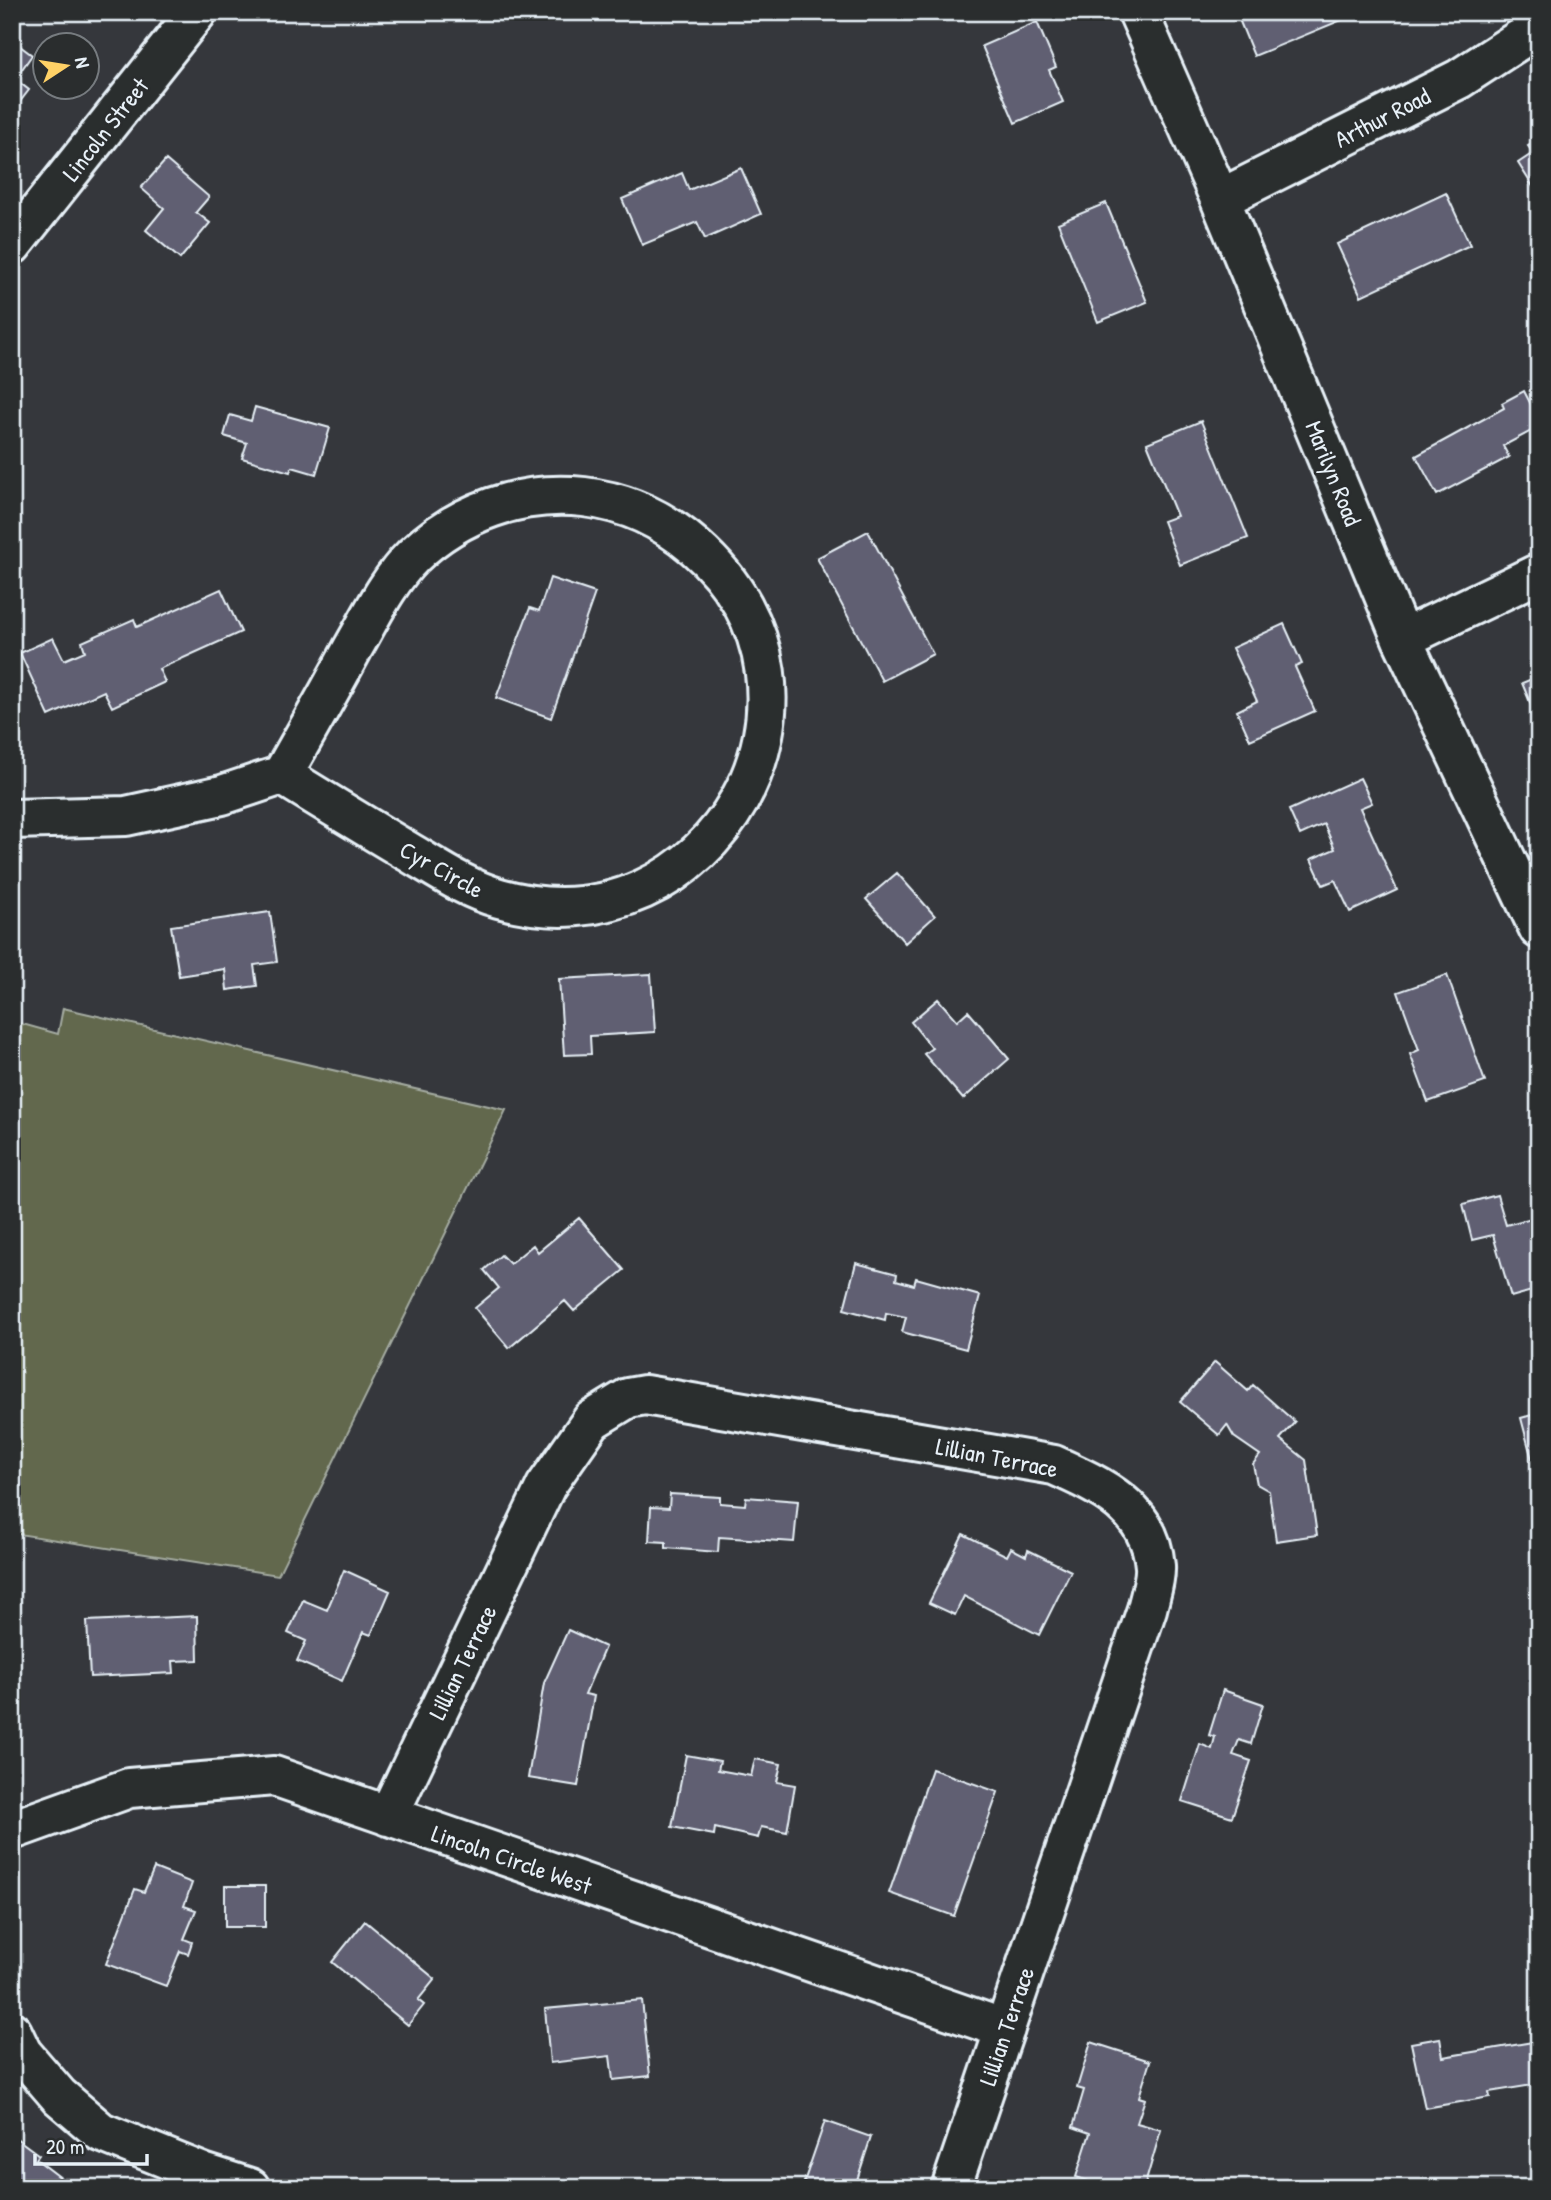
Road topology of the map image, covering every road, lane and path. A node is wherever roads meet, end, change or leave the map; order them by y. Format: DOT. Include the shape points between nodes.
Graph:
graph roads {
  1 [pos="197,12"];
  2 [pos="1138,12"];
  3 [pos="1539,27"];
  4 [pos="1220,199"];
  5 [pos="12,245"];
  6 [pos="1539,573"];
  7 [pos="1402,639"];
  8 [pos="282,775"];
  9 [pos="12,819"];
  10 [pos="1539,929"];
  11 [pos="388,1816"];
  12 [pos="12,1830"];
  13 [pos="1005,2029"];
  14 [pos="12,2032"];
  15 [pos="250,2188"];
  16 [pos="951,2188"];
  1 -- 5 [label="street, Lincoln Street"];
  2 -- 4 [label="street, Marilyn Road"];
  3 -- 4 [label="street, Arthur Road" via="1458,79"];
  4 -- 7 [label="street, Marilyn Road"];
  6 -- 7 [label="street"];
  7 -- 10 [label="street, Marilyn Road"];
  8 -- 8 [label="street, Cyr Circle" via="386,590 412,557 444,530 494,506 562,494 604,499 643,513 680,534 711,561 736,595 754,633 764,674 766,715 759,757 744,795 721,830 692,860 657,884 619,900 579,907 537,907 496,898 458,881"];
  8 -- 9 [label="street" via="222,795 126,816"];
  11 -- 12 [label="street, Lincoln Circle West" via="274,1776 129,1788"];
  11 -- 13 [label="street, Lincoln Circle West"];
  11 -- 13 [label="street, Lillian Terrace" via="546,1486 592,1420 628,1398 645,1395 1054,1465 1104,1488 1131,1511 1149,1539 1155,1568 1147,1609"];
  13 -- 16 [label="street, Lillian Terrace"];
  14 -- 15 [label="street" via="22,2053 59,2096 101,2132"];
}
